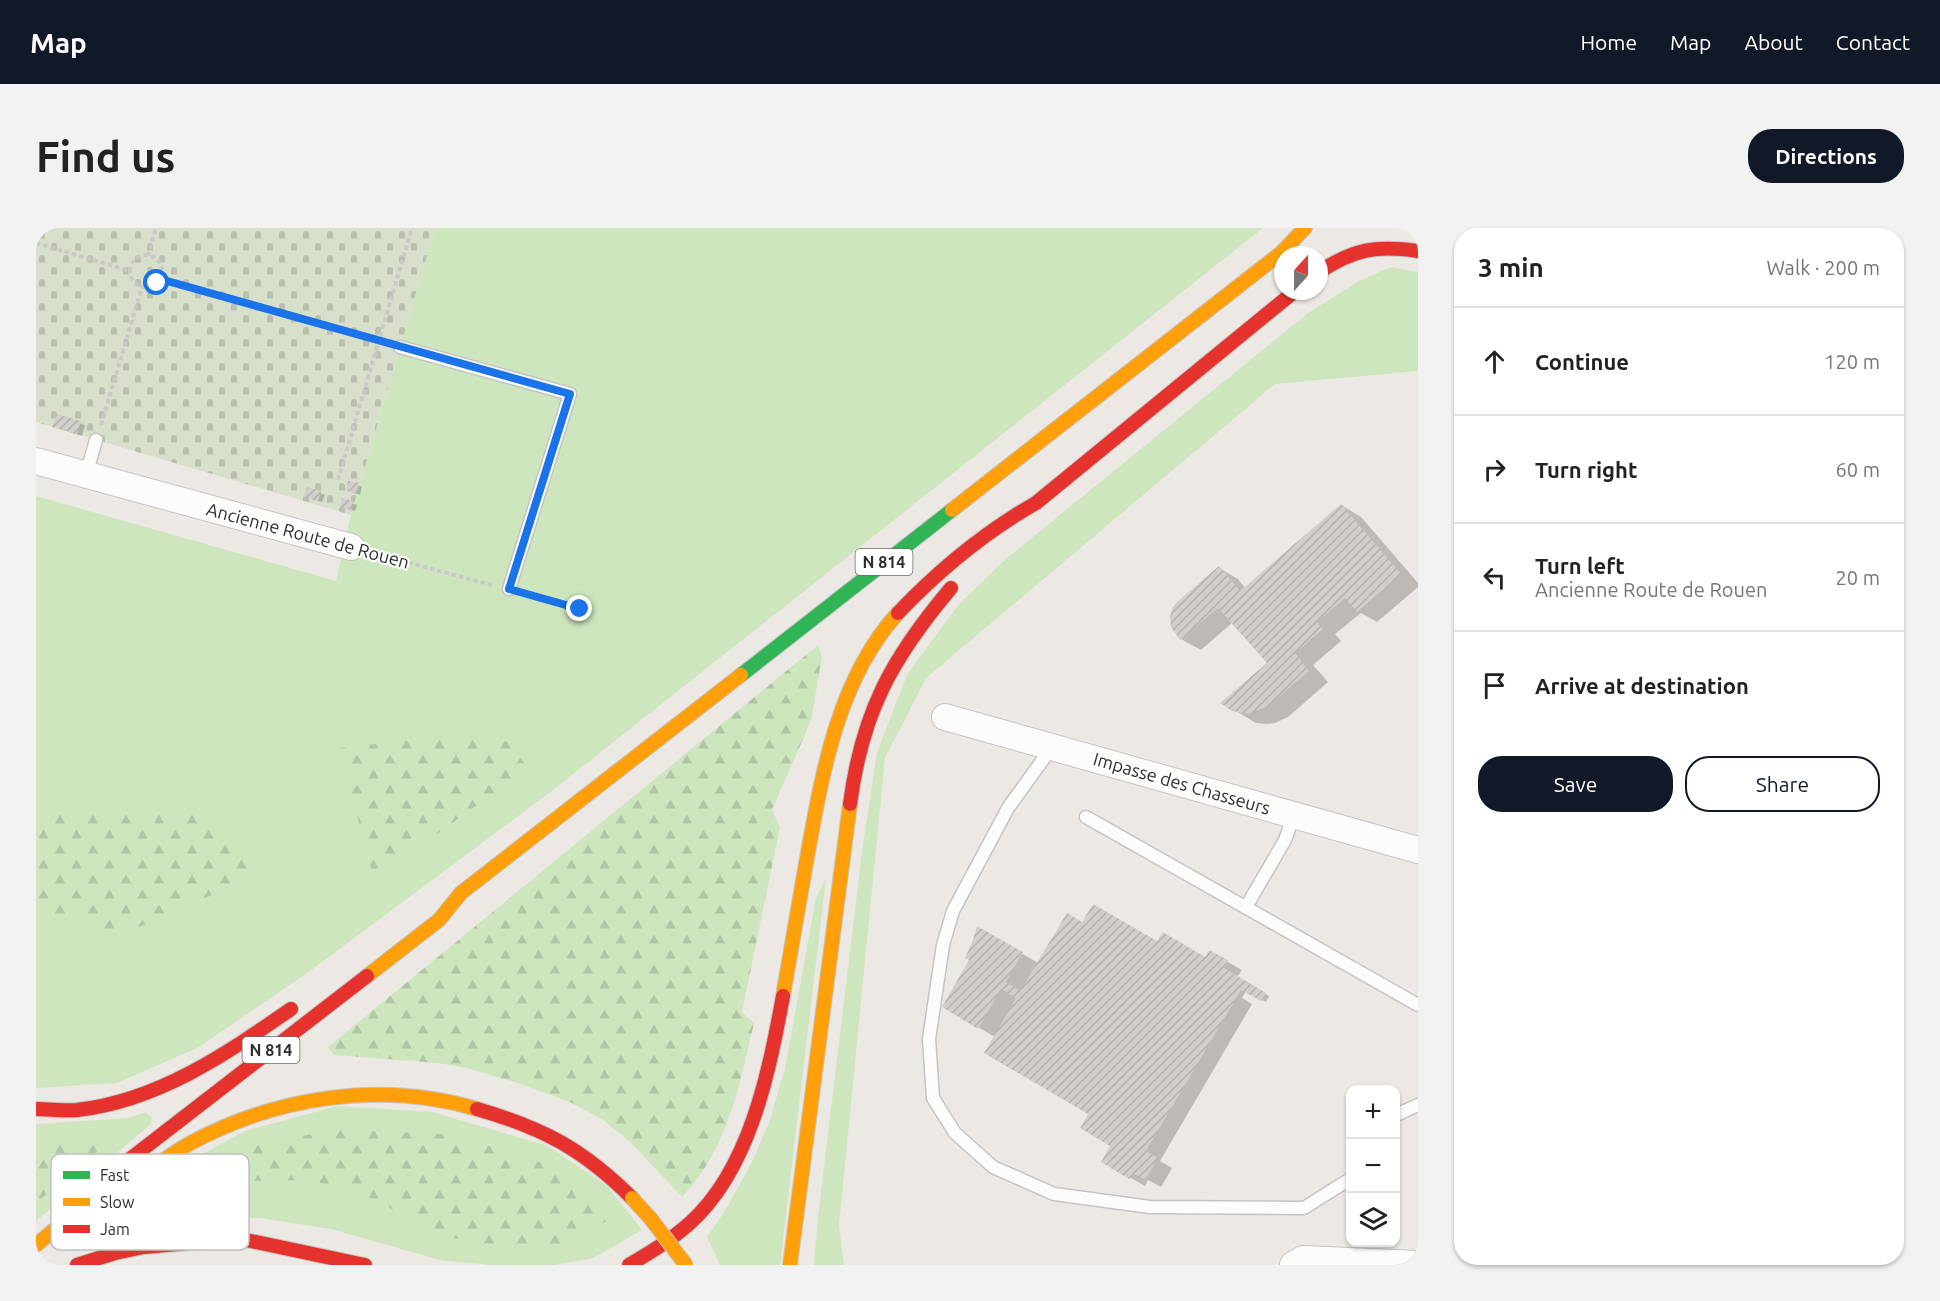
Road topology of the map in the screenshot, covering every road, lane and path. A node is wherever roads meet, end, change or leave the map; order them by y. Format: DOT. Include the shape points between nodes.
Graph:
graph roads {
  1 [pos="156,228"];
  2 [pos="412,228"];
  3 [pos="1305,228"];
  4 [pos="36,243"];
  5 [pos="1418,250"];
  6 [pos="148,256"];
  7 [pos="1328,266"];
  8 [pos="130,271"];
  9 [pos="160,279"];
  10 [pos="142,287"];
  11 [pos="1284,300"];
  12 [pos="379,341"];
  13 [pos="400,347"];
  14 [pos="96,440"];
  15 [pos="36,461"];
  16 [pos="86,475"];
  17 [pos="338,480"];
  18 [pos="1036,502"];
  19 [pos="351,547"];
  20 [pos="978,559"];
  21 [pos="957,582"];
  22 [pos="509,589"];
  23 [pos="580,609"];
  24 [pos="945,717"];
  25 [pos="1052,747"];
  26 [pos="1294,815"];
  27 [pos="1086,817"];
  28 [pos="1418,850"];
  29 [pos="461,893"];
  30 [pos="435,904"];
  31 [pos="1246,908"];
  32 [pos="307,998"];
  33 [pos="1418,1005"];
  34 [pos="1418,1105"];
  35 [pos="36,1109"];
  36 [pos="1400,1113"];
  37 [pos="136,1154"];
  38 [pos="172,1154"];
  39 [pos="1346,1182"];
  40 [pos="51,1233"];
  41 [pos="249,1241"];
  42 [pos="36,1245"];
  43 [pos="130,1250"];
  44 [pos="1418,1264"];
  45 [pos="77,1265"];
  46 [pos="365,1265"];
  47 [pos="629,1265"];
  48 [pos="686,1265"];
  49 [pos="790,1265"];
  50 [pos="1293,1265"];
  1 -- 6 [label="path"];
  2 -- 12 [label="path"];
  3 -- 29 [label="highway, N 814" via="1281,253"];
  4 -- 8 [label="path"];
  5 -- 7 [label="highway" via="1367,248"];
  6 -- 8 [label="path" via="138,258"];
  6 -- 9 [label="path" via="158,260"];
  8 -- 10 [label="path"];
  9 -- 10 [label="path" via="152,286"];
  9 -- 12 [label="path"];
  10 -- 14 [label="path"];
  11 -- 18 [label="highway, N 814"];
  12 -- 13 [label="path"];
  12 -- 17 [label="path"];
  13 -- 22 [label="lane" via="570,394"];
  14 -- 16 [label="lane"];
  15 -- 16 [label="street, Ancienne Route de Rouen"];
  16 -- 19 [label="street, Ancienne Route de Rouen"];
  18 -- 20 [label="highway" via="1019,526"];
  18 -- 47 [label="highway, N 814" via="1011,516 954,561 893,618 868,652 848,695 825,765 777,1028 744,1144 724,1183 694,1221 667,1244"];
  19 -- 22 [label="path, Ancienne Route de Rouen"];
  21 -- 49 [label="highway" via="895,659 870,712 859,748"];
  22 -- 23 [label="path, Ancienne Route de Rouen"];
  24 -- 25 [label="street, Impasse des Chasseurs"];
  25 -- 26 [label="street, Impasse des Chasseurs"];
  25 -- 39 [label="lane" via="1008,808 953,911 943,945 929,1038 933,1098 955,1133 993,1167 1054,1194 1150,1207 1304,1208"];
  26 -- 28 [label="street, Impasse des Chasseurs"];
  26 -- 31 [label="lane" via="1285,840"];
  27 -- 31 [label="lane"];
  29 -- 30 [label="highway, N 814"];
  29 -- 37 [label="highway, N 814" via="439,920"];
  31 -- 33 [label="lane"];
  32 -- 35 [label="highway, N 814" via="230,1050 164,1087 97,1107"];
  34 -- 36 [label="lane"];
  38 -- 48 [label="highway, bridge" via="238,1121 289,1105 338,1096 440,1101 483,1110 548,1135 599,1166 651,1219"];
  40 -- 42 [label="highway, N 814"];
  41 -- 46 [label="highway"];
  43 -- 45 [label="highway"];
  44 -- 50 [label="street" via="1303,1259"];
}
